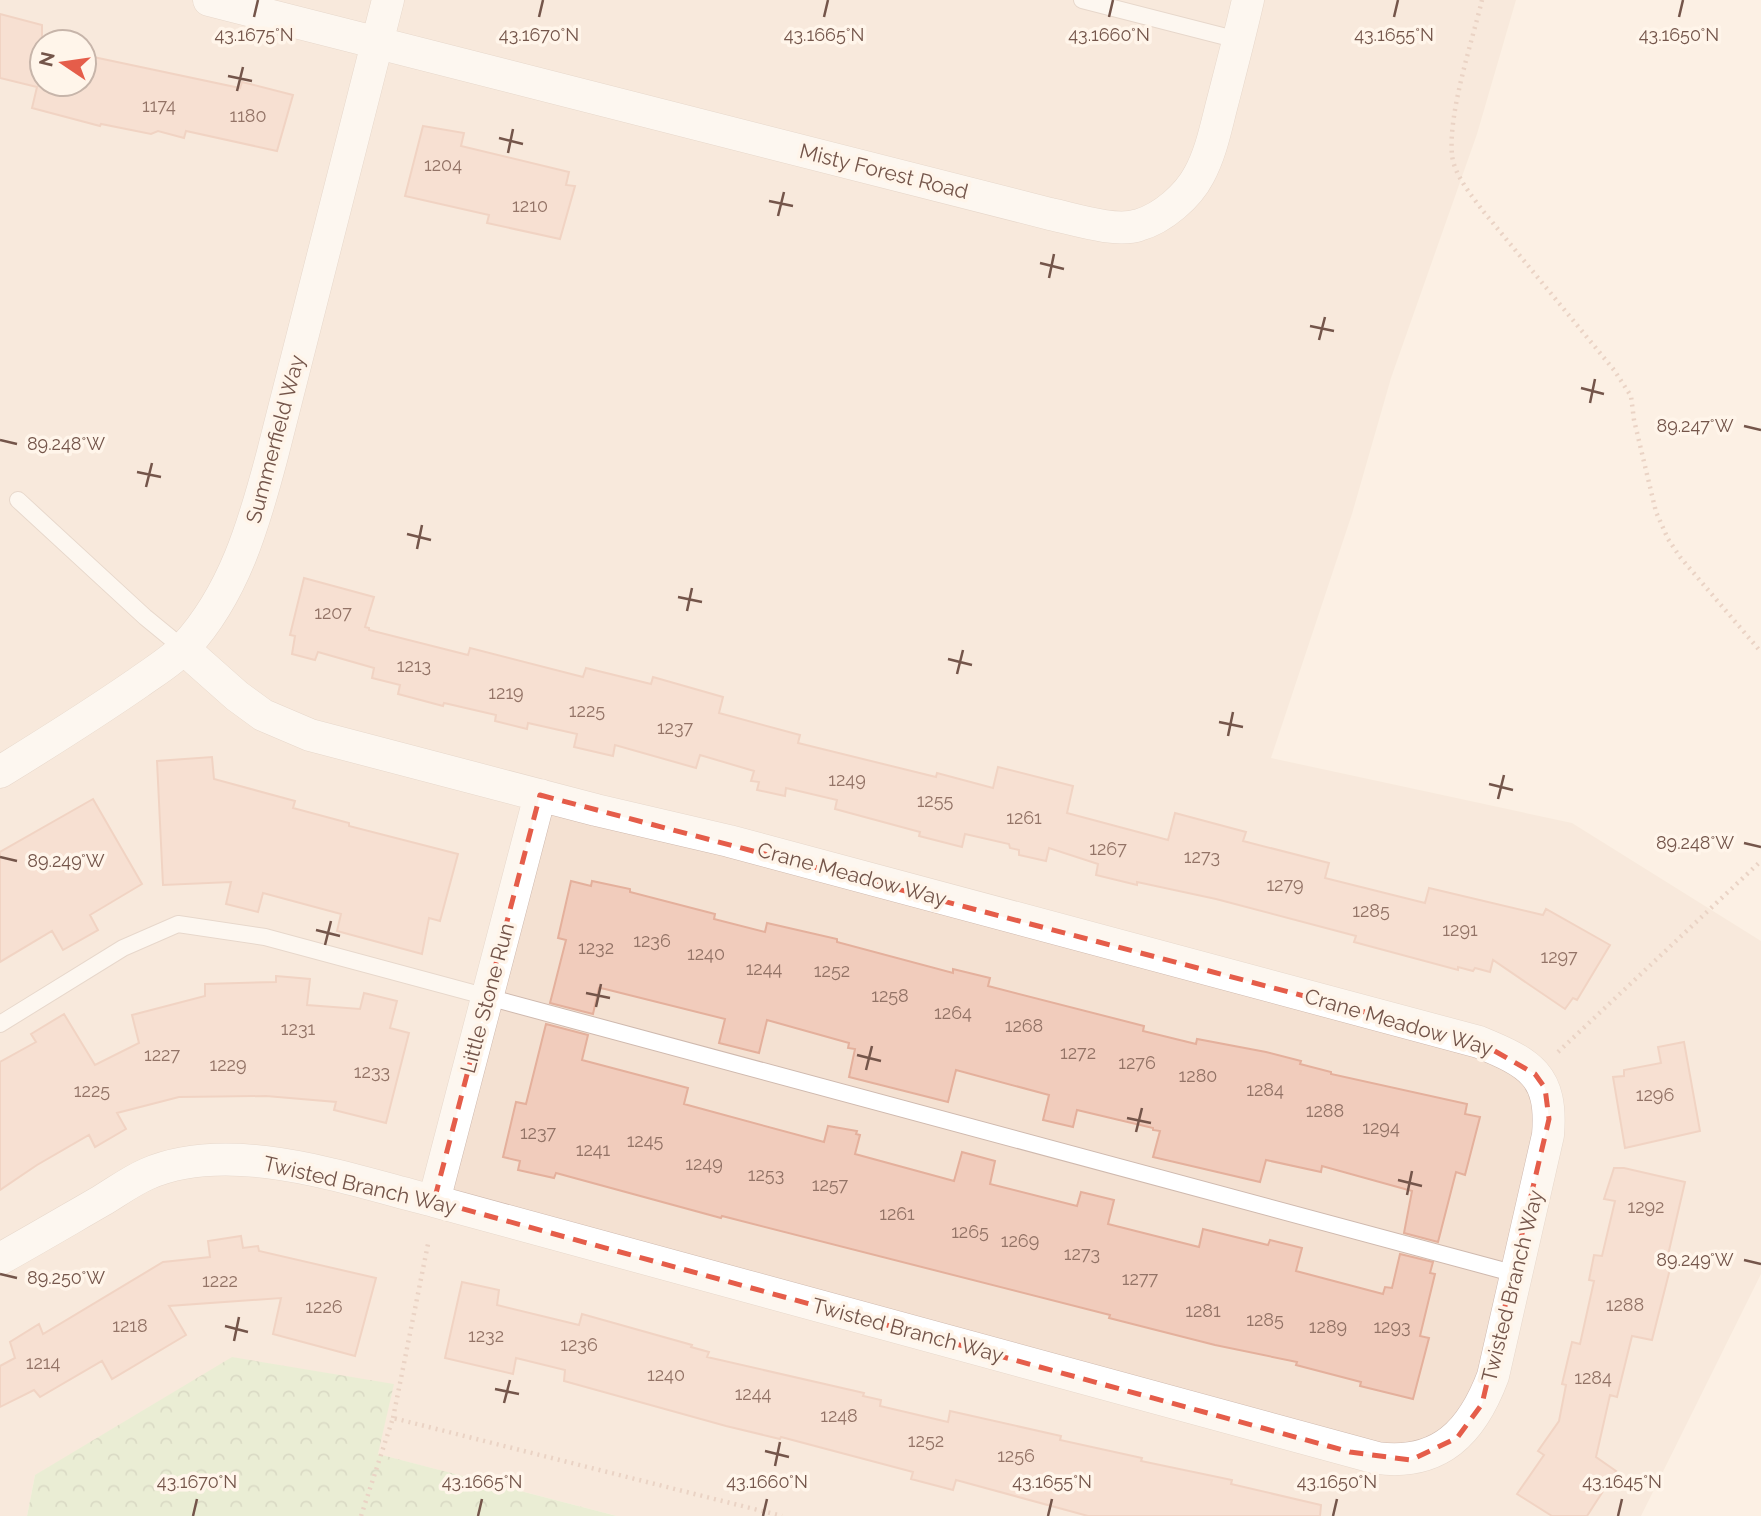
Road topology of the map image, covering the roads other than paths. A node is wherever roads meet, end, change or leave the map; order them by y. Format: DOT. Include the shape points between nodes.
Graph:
graph roads {
  1 [pos="209,0"];
  2 [pos="388,0"];
  3 [pos="1082,0"];
  4 [pos="1248,0"];
  5 [pos="1238,40"];
  6 [pos="378,41"];
  7 [pos="18,500"];
  8 [pos="184,649"];
  9 [pos="0,772"];
  10 [pos="540,795"];
  11 [pos="487,996"];
  12 [pos="0,1024"];
  13 [pos="1535,1074"];
  14 [pos="434,1201"];
  15 [pos="0,1259"];
  16 [pos="1516,1274"];
  1 -- 6 [label="street, Misty Forest Road"];
  2 -- 6 [label="street, Summerfield Way"];
  3 -- 5 [label="lane"];
  4 -- 5 [label="street, Misty Forest Road"];
  5 -- 6 [label="street, Misty Forest Road" via="1213,140 1199,176 1180,200 1138,226 1089,223 1037,211"];
  6 -- 8 [label="street, Summerfield Way" via="253,525 235,571"];
  7 -- 8 [label="lane"];
  8 -- 9 [label="street, Summerfield Way"];
  8 -- 10 [label="street, Crane Meadow Way" via="237,696 287,726"];
  10 -- 11 [label="street, Little Stone Run"];
  10 -- 13 [label="street, Crane Meadow Way" via="1479,1042 1521,1061"];
  11 -- 12 [label="lane" via="265,937 178,924 123,948"];
  11 -- 14 [label="street, Little Stone Run"];
  11 -- 16 [label="lane"];
  13 -- 16 [label="street, Twisted Branch Way" via="1545,1088 1548,1135"];
  14 -- 15 [label="street, Twisted Branch Way" via="279,1163 204,1160 148,1174"];
  14 -- 16 [label="street, Twisted Branch Way" via="1396,1461 1426,1455 1457,1438 1482,1404 1493,1376"];
}
